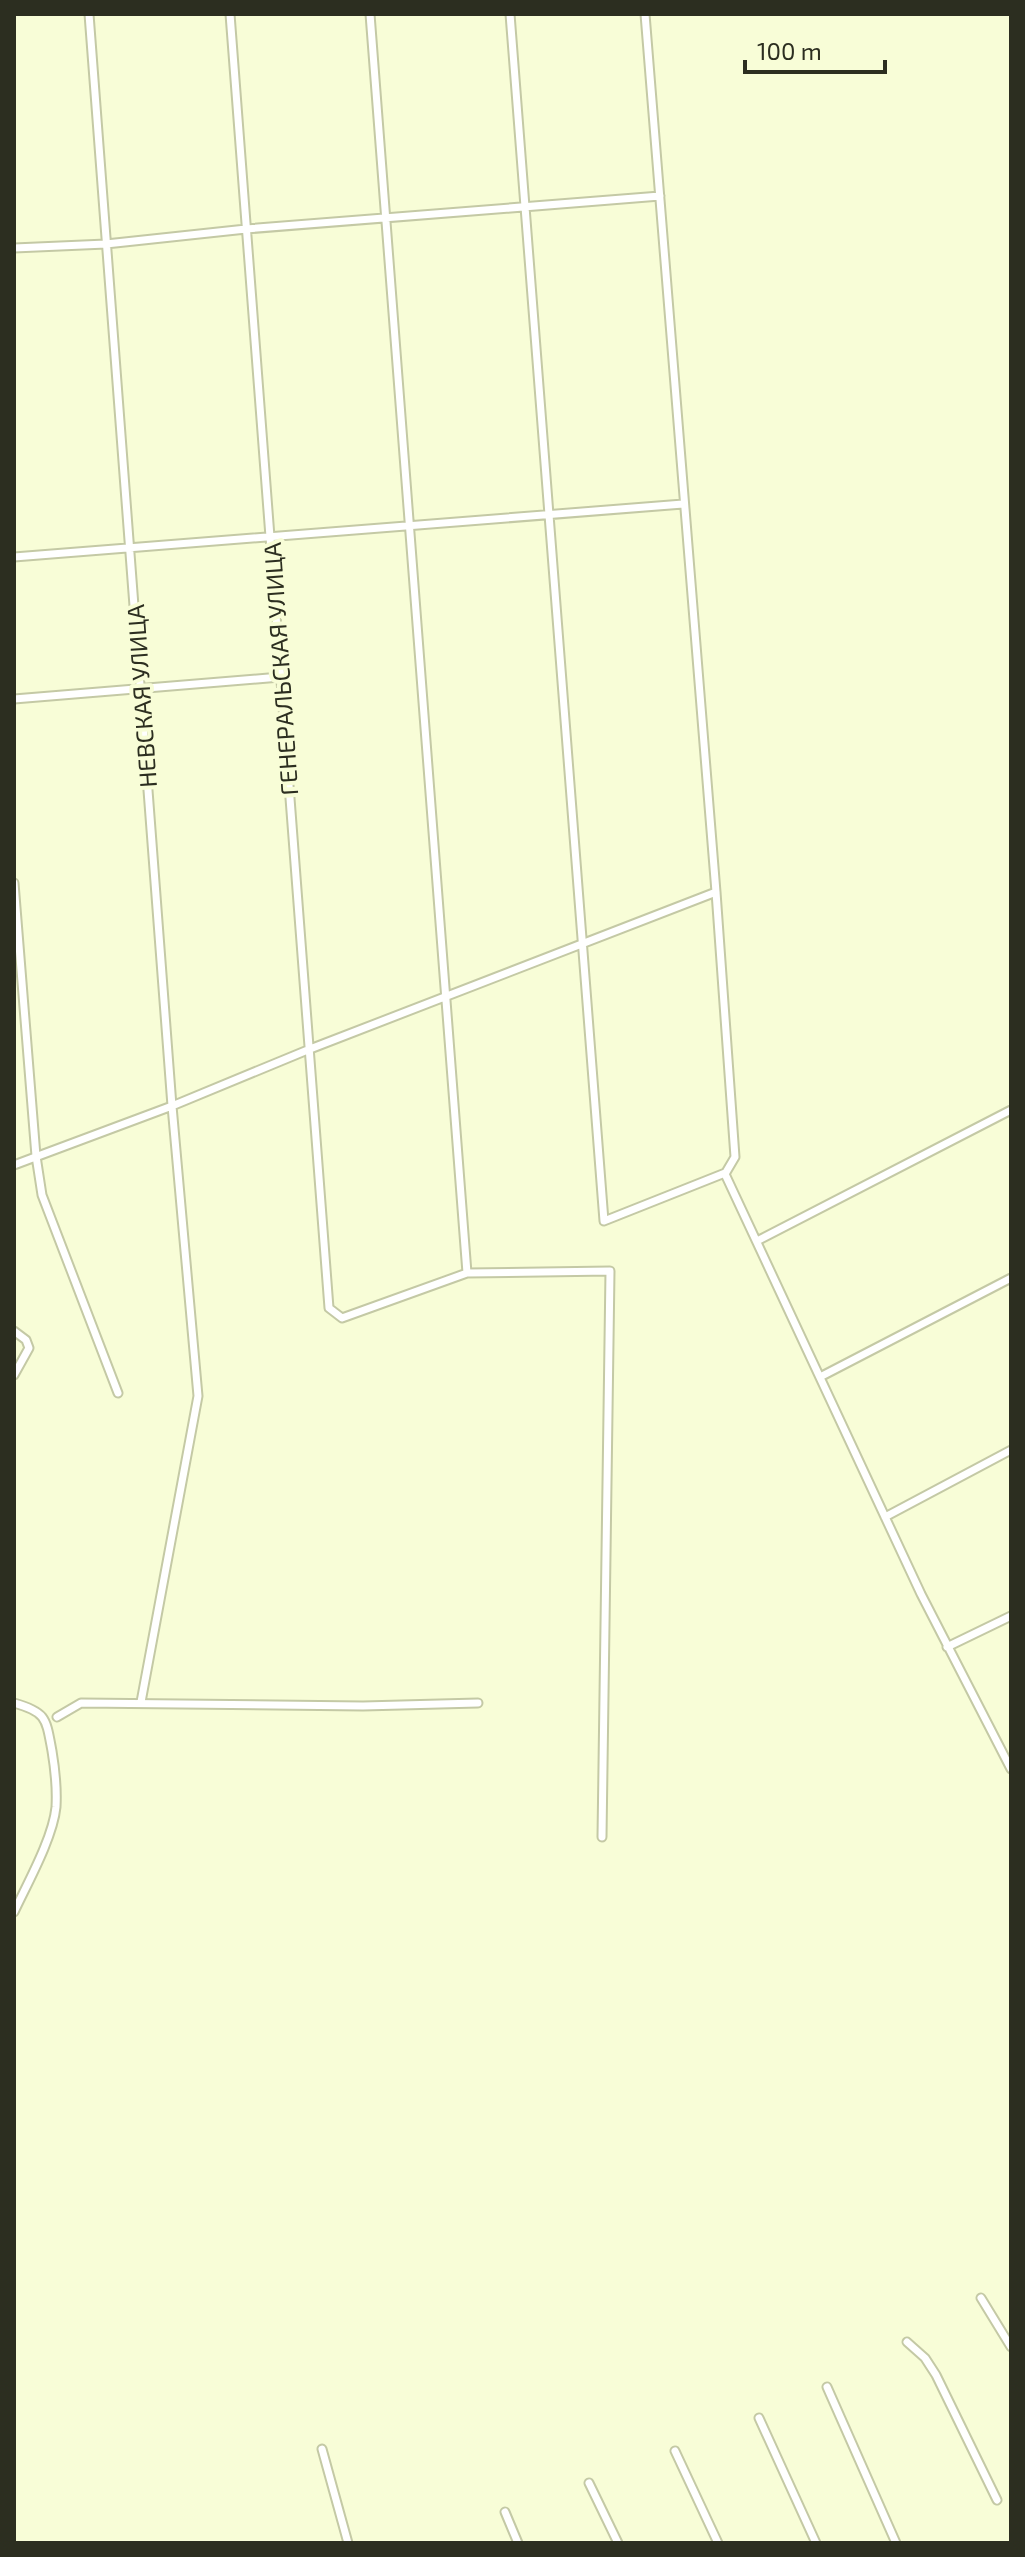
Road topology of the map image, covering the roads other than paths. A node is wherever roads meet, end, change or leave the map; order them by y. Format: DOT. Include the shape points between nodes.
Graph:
graph roads {
  1 [pos="89,14"];
  2 [pos="230,14"];
  3 [pos="370,14"];
  4 [pos="510,14"];
  5 [pos="645,14"];
  6 [pos="660,196"];
  7 [pos="525,208"];
  8 [pos="386,219"];
  9 [pos="246,229"];
  10 [pos="106,244"];
  11 [pos="14,248"];
  12 [pos="683,504"];
  13 [pos="550,514"];
  14 [pos="410,525"];
  15 [pos="270,538"];
  16 [pos="131,548"];
  17 [pos="14,557"];
  18 [pos="280,677"];
  19 [pos="141,690"];
  20 [pos="14,699"];
  21 [pos="14,883"];
  22 [pos="716,892"];
  23 [pos="582,945"];
  24 [pos="447,997"];
  25 [pos="310,1049"];
  26 [pos="172,1106"];
  27 [pos="1011,1110"];
  28 [pos="36,1156"];
  29 [pos="14,1165"];
  30 [pos="725,1174"];
  31 [pos="757,1241"];
  32 [pos="467,1273"];
  33 [pos="1011,1278"];
  34 [pos="14,1331"];
  35 [pos="14,1375"];
  36 [pos="820,1377"];
  37 [pos="118,1393"];
  38 [pos="1011,1450"];
  39 [pos="885,1517"];
  40 [pos="1011,1616"];
  41 [pos="947,1647"];
  42 [pos="141,1702"];
  43 [pos="14,1703"];
  44 [pos="478,1703"];
  45 [pos="57,1717"];
  46 [pos="1011,1769"];
  47 [pos="602,1837"];
  48 [pos="14,1912"];
  49 [pos="981,2298"];
  50 [pos="907,2342"];
  51 [pos="1011,2347"];
  52 [pos="827,2387"];
  53 [pos="759,2418"];
  54 [pos="322,2449"];
  55 [pos="675,2451"];
  56 [pos="589,2483"];
  57 [pos="997,2500"];
  58 [pos="505,2512"];
  59 [pos="348,2543"];
  60 [pos="518,2543"];
  61 [pos="618,2543"];
  62 [pos="718,2543"];
  63 [pos="816,2543"];
  64 [pos="896,2543"];
  1 -- 10 [label="street, НЕВСКАЯ УЛИЦА"];
  2 -- 9 [label="street, ГЕНЕРАЛЬСКАЯ УЛИЦА"];
  3 -- 8 [label="street"];
  4 -- 7 [label="street"];
  5 -- 6 [label="street"];
  6 -- 7 [label="street"];
  6 -- 12 [label="street"];
  7 -- 8 [label="street"];
  7 -- 13 [label="street"];
  8 -- 9 [label="street"];
  8 -- 14 [label="street"];
  9 -- 10 [label="street"];
  9 -- 15 [label="street, ГЕНЕРАЛЬСКАЯ УЛИЦА"];
  10 -- 11 [label="street"];
  10 -- 16 [label="street, НЕВСКАЯ УЛИЦА"];
  12 -- 13 [label="street"];
  12 -- 22 [label="street"];
  13 -- 14 [label="street"];
  13 -- 23 [label="street"];
  14 -- 15 [label="street"];
  14 -- 24 [label="street"];
  15 -- 16 [label="street"];
  15 -- 18 [label="street, ГЕНЕРАЛЬСКАЯ УЛИЦА"];
  16 -- 17 [label="street"];
  16 -- 19 [label="street, НЕВСКАЯ УЛИЦА"];
  18 -- 19 [label="street"];
  18 -- 25 [label="street, ГЕНЕРАЛЬСКАЯ УЛИЦА"];
  19 -- 20 [label="street"];
  19 -- 26 [label="street, НЕВСКАЯ УЛИЦА"];
  21 -- 28 [label="street"];
  22 -- 23 [label="street"];
  22 -- 30 [label="street" via="735,1157"];
  23 -- 24 [label="street"];
  23 -- 30 [label="street" via="604,1221"];
  24 -- 25 [label="street"];
  24 -- 32 [label="street"];
  25 -- 26 [label="street"];
  25 -- 32 [label="street, ГЕНЕРАЛЬСКАЯ УЛИЦА" via="329,1308 342,1318"];
  26 -- 28 [label="street"];
  26 -- 42 [label="street, НЕВСКАЯ УЛИЦА" via="198,1396"];
  27 -- 31 [label="street"];
  28 -- 29 [label="street"];
  28 -- 37 [label="street" via="42,1195"];
  30 -- 31 [label="street"];
  31 -- 36 [label="street"];
  32 -- 47 [label="street" via="610,1271"];
  33 -- 36 [label="street"];
  34 -- 35 [label="street" via="29,1348"];
  36 -- 39 [label="street"];
  38 -- 39 [label="street"];
  39 -- 41 [label="street"];
  40 -- 41 [label="street"];
  41 -- 46 [label="street"];
  42 -- 44 [label="street"];
  42 -- 45 [label="street" via="81,1703"];
  43 -- 48 [label="street" via="35,1708 44,1717 56,1797 42,1850"];
  49 -- 51 [label="street"];
  50 -- 57 [label="street" via="936,2375"];
  52 -- 64 [label="street"];
  53 -- 63 [label="street"];
  54 -- 59 [label="street"];
  55 -- 62 [label="street"];
  56 -- 61 [label="street"];
  58 -- 60 [label="street"];
}
